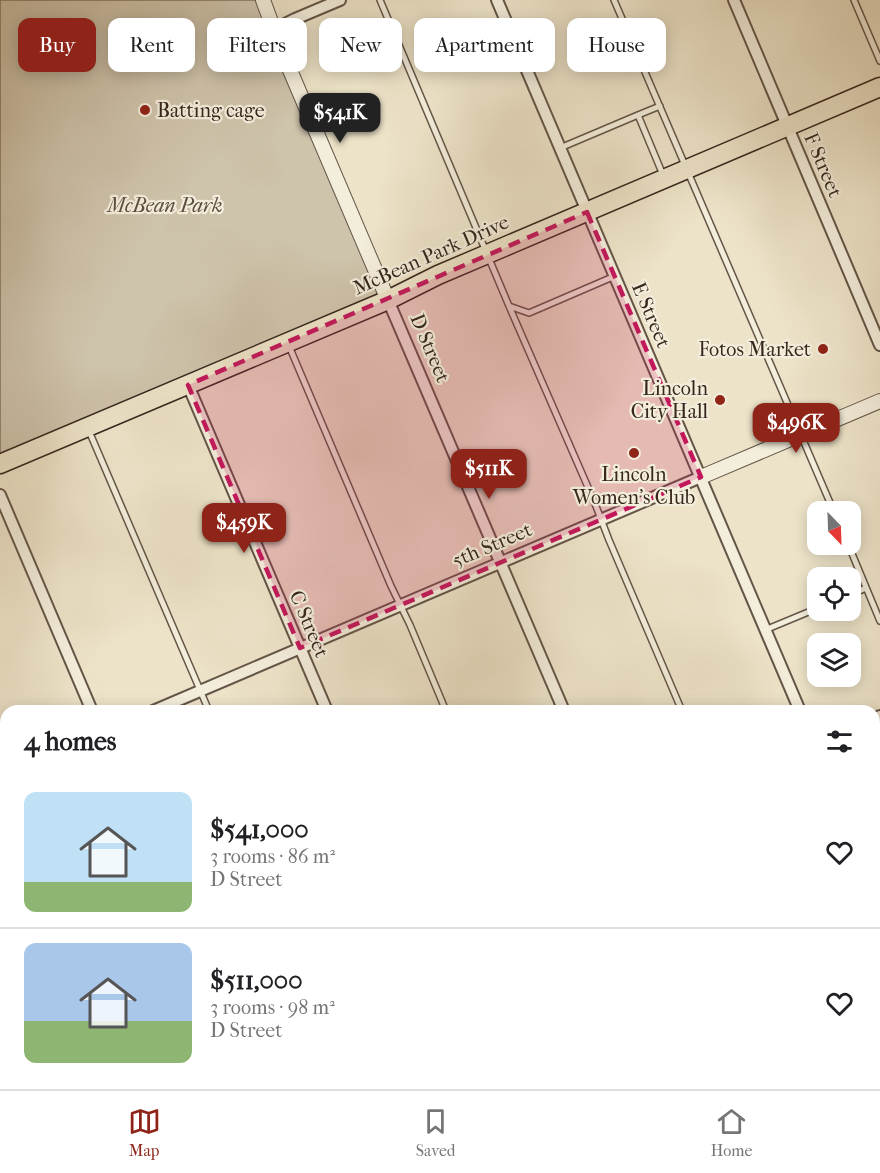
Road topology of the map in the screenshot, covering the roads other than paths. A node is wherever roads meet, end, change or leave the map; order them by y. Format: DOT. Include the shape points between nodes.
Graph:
graph roads {
  1 [pos="262,0"];
  2 [pos="340,0"];
  3 [pos="380,0"];
  4 [pos="497,0"];
  5 [pos="614,0"];
  6 [pos="734,0"];
  7 [pos="854,0"];
  8 [pos="270,18"];
  9 [pos="297,18"];
  10 [pos="880,61"];
  11 [pos="292,72"];
  12 [pos="880,87"];
  13 [pos="660,106"];
  14 [pos="638,116"];
  15 [pos="787,127"];
  16 [pos="560,148"];
  17 [pos="687,169"];
  18 [pos="664,179"];
  19 [pos="587,212"];
  20 [pos="488,254"];
  21 [pos="615,276"];
  22 [pos="388,300"];
  23 [pos="510,306"];
  24 [pos="288,343"];
  25 [pos="880,345"];
  26 [pos="188,386"];
  27 [pos="880,401"];
  28 [pos="88,427"];
  29 [pos="801,435"];
  30 [pos="0,465"];
  31 [pos="701,477"];
  32 [pos="0,495"];
  33 [pos="829,501"];
  34 [pos="601,520"];
  35 [pos="852,555"];
  36 [pos="501,563"];
  37 [pos="866,588"];
  38 [pos="861,590"];
  39 [pos="400,605"];
  40 [pos="807,613"];
  41 [pos="880,621"];
  42 [pos="765,630"];
  43 [pos="300,648"];
  44 [pos="200,691"];
  45 [pos="89,705"];
  46 [pos="167,705"];
  47 [pos="206,705"];
  48 [pos="324,705"];
  49 [pos="443,705"];
  50 [pos="561,705"];
  51 [pos="679,705"];
  52 [pos="797,705"];
  1 -- 8 [label="street, D Street"];
  2 -- 9 [label="street"];
  3 -- 20 [label="lane"];
  4 -- 16 [label="street, E Street"];
  5 -- 13 [label="lane"];
  6 -- 15 [label="street, F Street"];
  7 -- 10 [label="lane"];
  11 -- 22 [label="street, D Street"];
  12 -- 15 [label="main road, McBean Park Drive"];
  13 -- 14 [label="lane"];
  13 -- 17 [label="lane"];
  14 -- 16 [label="lane"];
  14 -- 18 [label="lane"];
  15 -- 17 [label="main road, McBean Park Drive"];
  15 -- 25 [label="street, F Street"];
  16 -- 19 [label="street, E Street"];
  17 -- 18 [label="main road, McBean Park Drive"];
  17 -- 29 [label="lane"];
  18 -- 19 [label="main road, McBean Park Drive"];
  19 -- 20 [label="main road, McBean Park Drive"];
  19 -- 21 [label="street, E Street"];
  20 -- 22 [label="main road, McBean Park Drive"];
  20 -- 23 [label="lane"];
  21 -- 23 [label="lane" via="529,313"];
  21 -- 31 [label="street, E Street"];
  22 -- 24 [label="main road, McBean Park Drive"];
  22 -- 36 [label="street, D Street"];
  23 -- 34 [label="lane"];
  24 -- 26 [label="main road, McBean Park Drive"];
  24 -- 39 [label="lane"];
  26 -- 28 [label="main road, McBean Park Drive"];
  26 -- 43 [label="street, C Street"];
  27 -- 29 [label="street, 5th Street"];
  28 -- 30 [label="main road, McBean Park Drive"];
  28 -- 44 [label="lane"];
  29 -- 31 [label="street, 5th Street"];
  29 -- 33 [label="lane"];
  31 -- 34 [label="street, 5th Street"];
  31 -- 42 [label="street, E Street"];
  32 -- 45 [label="street"];
  34 -- 36 [label="street, 5th Street"];
  34 -- 51 [label="lane"];
  35 -- 37 [label="lane"];
  36 -- 39 [label="street, 5th Street"];
  36 -- 50 [label="street, D Street"];
  37 -- 38 [label="lane"];
  37 -- 41 [label="lane"];
  39 -- 43 [label="street, 5th Street"];
  39 -- 49 [label="lane"];
  40 -- 42 [label="lane"];
  42 -- 52 [label="street, E Street"];
  43 -- 44 [label="street, 5th Street"];
  43 -- 48 [label="street, C Street"];
  44 -- 46 [label="street, 5th Street"];
  44 -- 47 [label="lane"];
}
